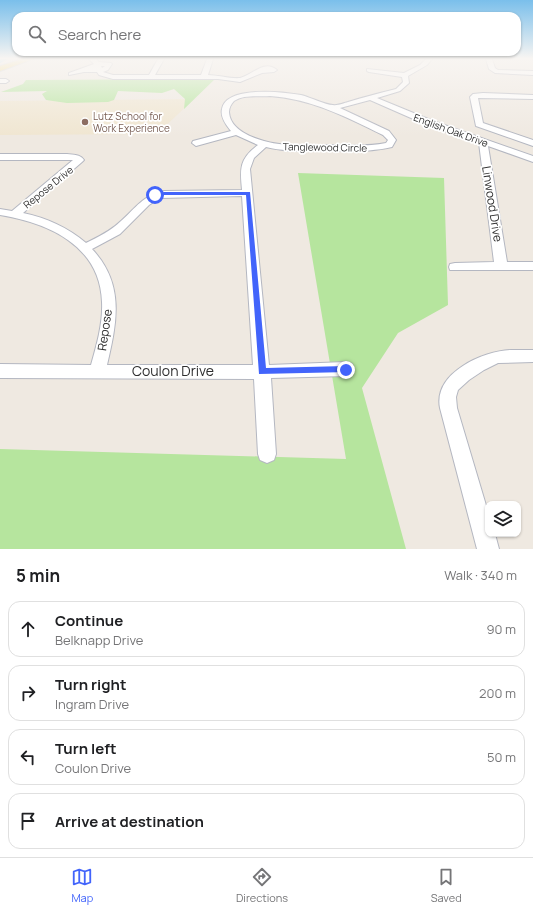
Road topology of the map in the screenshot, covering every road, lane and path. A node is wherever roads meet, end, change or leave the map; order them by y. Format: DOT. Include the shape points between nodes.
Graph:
graph roads {
  1 [pos="405,85"];
  2 [pos="533,97"];
  3 [pos="371,98"];
  4 [pos="333,108"];
  5 [pos="237,132"];
  6 [pos="483,142"];
  7 [pos="533,142"];
  8 [pos="196,143"];
  9 [pos="265,144"];
  10 [pos="0,157"];
  11 [pos="533,159"];
  12 [pos="248,193"];
  13 [pos="0,212"];
  14 [pos="15,214"];
  15 [pos="84,248"];
  16 [pos="501,266"];
  17 [pos="533,266"];
  18 [pos="455,267"];
  19 [pos="533,356"];
  20 [pos="98,370"];
  21 [pos="346,370"];
  22 [pos="0,371"];
  23 [pos="262,372"];
  24 [pos="267,454"];
  25 [pos="488,549"];
  1 -- 3 [label="street" via="402,88"];
  2 -- 7 [label="street" via="474,96 479,124"];
  3 -- 4 [label="street"];
  3 -- 6 [label="street, English Oak Drive"];
  4 -- 5 [label="street, Tanglewood Circle" via="293,95 263,94 238,97 229,102 225,110"];
  4 -- 9 [label="street, Tanglewood Circle" via="386,133 392,138 391,143 373,148 301,148"];
  5 -- 8 [label="street"];
  5 -- 9 [label="street, Tanglewood Circle"];
  6 -- 11 [label="street, English Oak Drive"];
  6 -- 16 [label="street, Linwood Drive"];
  9 -- 12 [label="street" via="250,156 246,168"];
  10 -- 14 [label="street, Repose Drive" via="79,159"];
  12 -- 15 [label="street" via="155,195 121,228"];
  12 -- 23 [label="street"];
  13 -- 14 [label="street, Repose"];
  14 -- 15 [label="street, Repose" via="40,220 58,228"];
  15 -- 20 [label="street, Repose" via="103,273 108,292 109,316"];
  16 -- 17 [label="street"];
  16 -- 18 [label="street"];
  19 -- 25 [label="street" via="492,358 467,373 448,390 447,403"];
  20 -- 22 [label="street, Coulon Drive"];
  20 -- 23 [label="street, Coulon Drive"];
  21 -- 23 [label="street, Coulon Drive"];
  23 -- 24 [label="street"];
}
